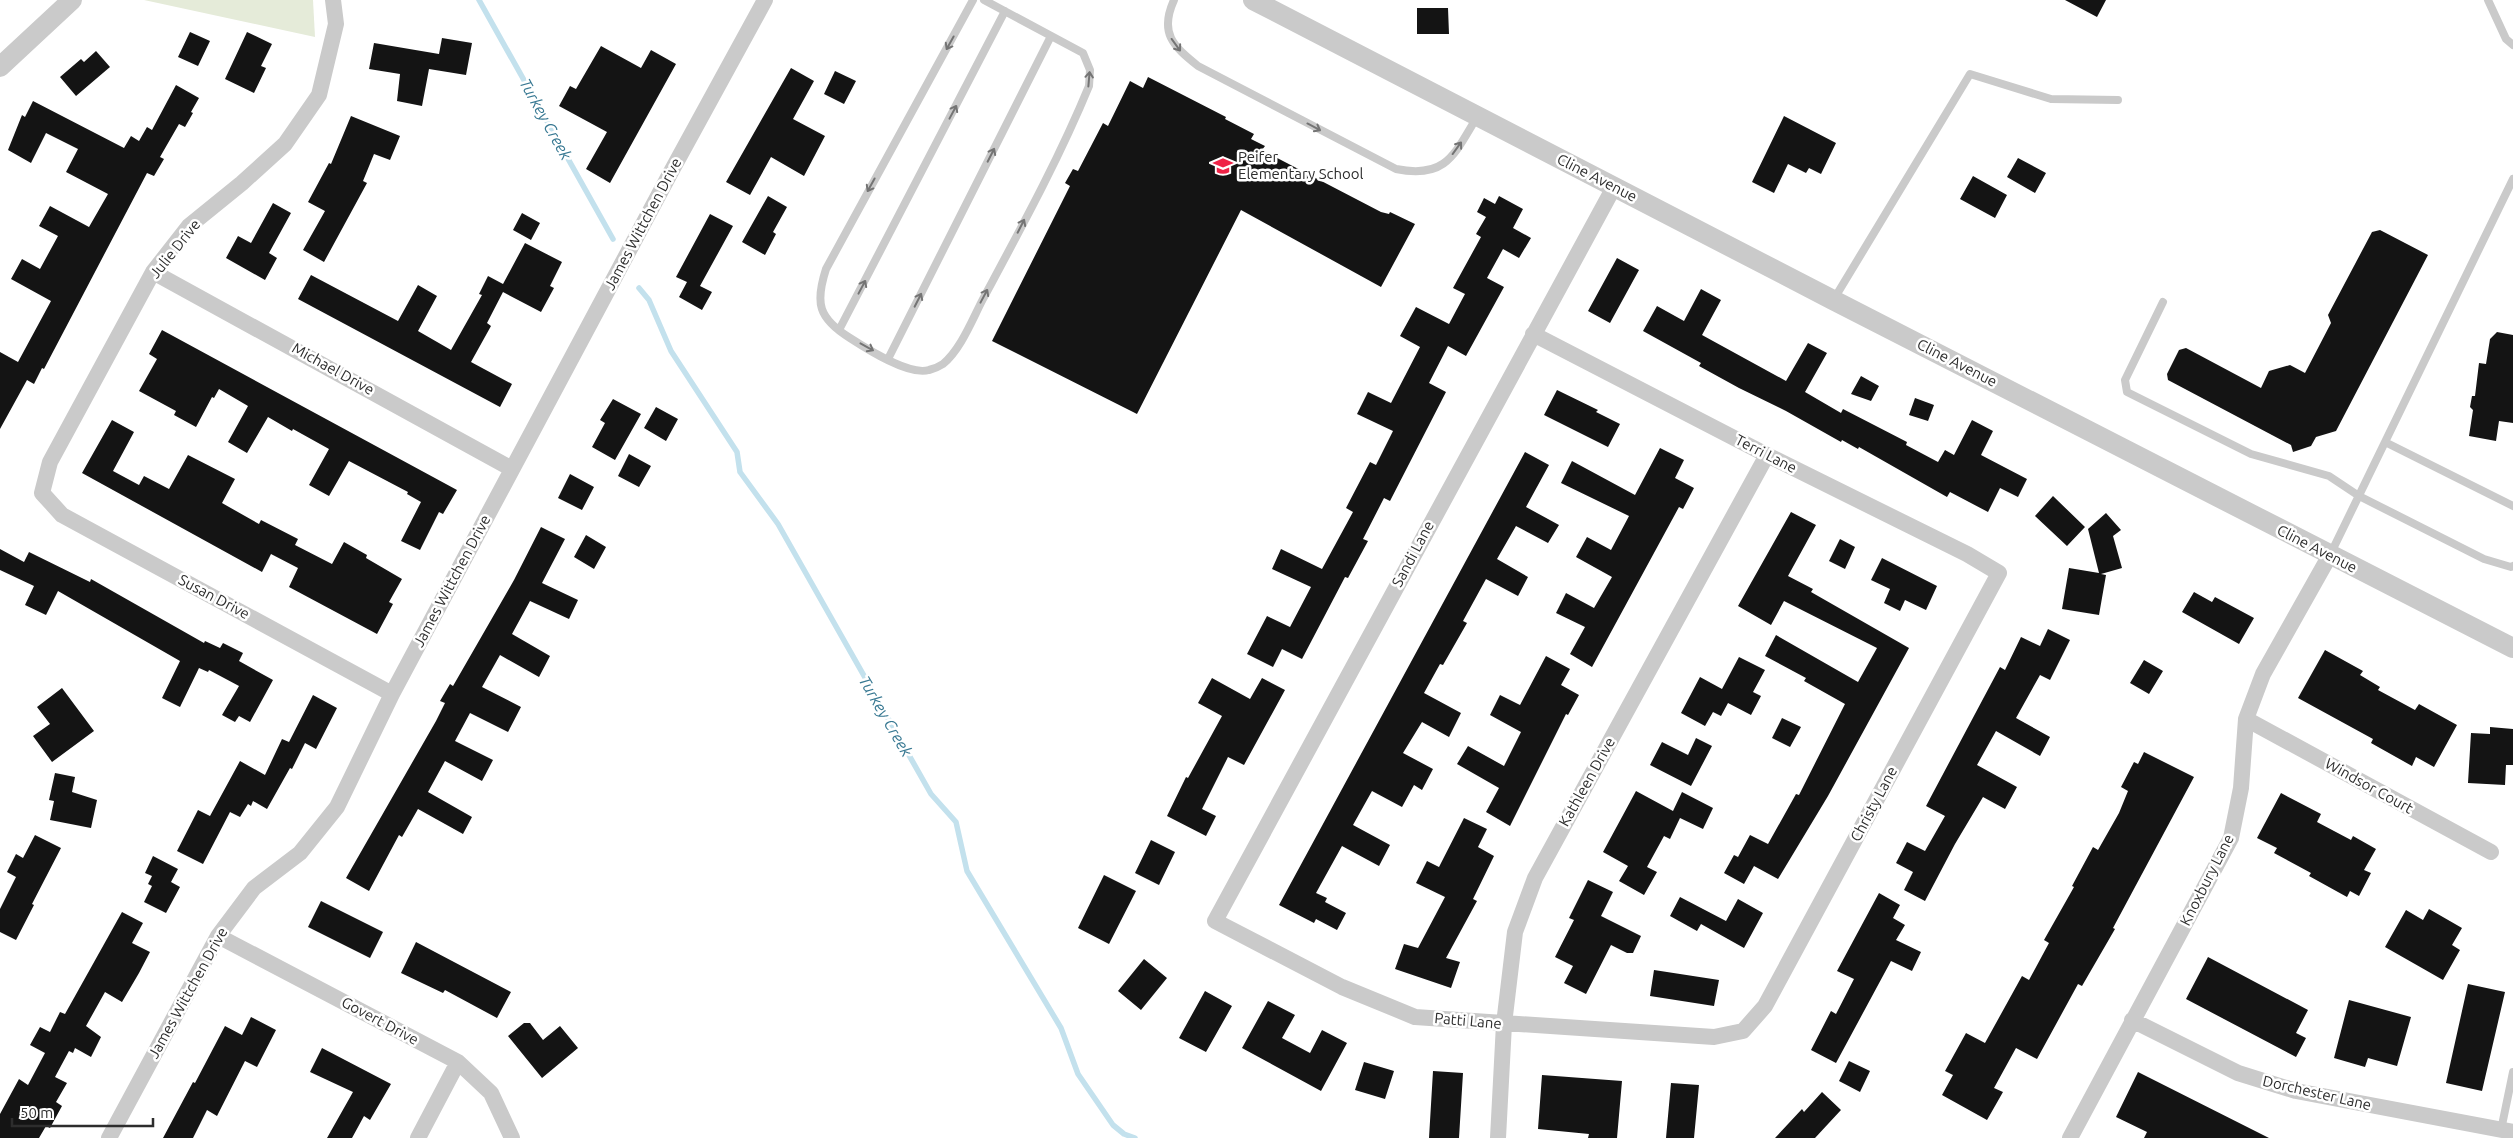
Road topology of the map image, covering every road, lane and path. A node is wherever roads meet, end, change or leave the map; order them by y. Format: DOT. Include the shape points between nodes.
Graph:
graph roads {
  1 [pos="72,0"];
  2 [pos="333,0"];
  3 [pos="766,0"];
  4 [pos="973,0"];
  5 [pos="984,0"];
  6 [pos="1174,0"];
  7 [pos="1253,0"];
  8 [pos="2488,0"];
  9 [pos="1006,11"];
  10 [pos="1051,36"];
  11 [pos="2513,45"];
  12 [pos="0,66"];
  13 [pos="2118,100"];
  14 [pos="1477,116"];
  15 [pos="2513,180"];
  16 [pos="1614,187"];
  17 [pos="153,272"];
  18 [pos="1832,300"];
  19 [pos="2163,302"];
  20 [pos="839,330"];
  21 [pos="1533,334"];
  22 [pos="888,359"];
  23 [pos="2385,442"];
  24 [pos="1767,455"];
  25 [pos="512,469"];
  26 [pos="42,493"];
  27 [pos="2359,496"];
  28 [pos="2513,506"];
  29 [pos="2330,555"];
  30 [pos="2513,566"];
  31 [pos="1999,573"];
  32 [pos="2513,648"];
  33 [pos="392,694"];
  34 [pos="2246,719"];
  35 [pos="2491,852"];
  36 [pos="1215,921"];
  37 [pos="218,936"];
  38 [pos="2132,1020"];
  39 [pos="1504,1024"];
  40 [pos="1743,1031"];
  41 [pos="458,1062"];
  42 [pos="2513,1072"];
  43 [pos="2497,1132"];
  44 [pos="109,1138"];
  45 [pos="418,1138"];
  46 [pos="512,1138"];
  47 [pos="1498,1138"];
  48 [pos="2070,1138"];
  1 -- 12 [label="street"];
  2 -- 17 [label="street, Julie Drive" via="336,24 319,95 285,144 189,226"];
  3 -- 25 [label="street, James Wittchen Drive"];
  4 -- 20 [label="lane, one-way" via="826,269 820,288 820,306 828,322"];
  5 -- 9 [label="lane"];
  6 -- 14 [label="lane, one-way" via="1167,28 1172,41 1198,66 1396,169 1432,171 1446,162"];
  7 -- 14 [label="street, Cline Avenue"];
  8 -- 11 [label="lane" via="2506,39"];
  9 -- 10 [label="lane"];
  20 -- 9 [label="lane, one-way"];
  22 -- 10 [label="lane, one-way"];
  22 -- 10 [label="lane, one-way" via="913,370 928,370 943,364 959,344 1008,252 1089,86 1090,70 1083,53"];
  13 -- 18 [label="lane" via="2050,99 1970,74"];
  14 -- 16 [label="street, Cline Avenue"];
  15 -- 23 [label="lane"];
  16 -- 18 [label="street, Cline Avenue"];
  16 -- 21 [label="street, Sandi Lane"];
  17 -- 25 [label="street, Michael Drive"];
  17 -- 26 [label="street, Julie Drive" via="50,462"];
  18 -- 29 [label="street, Cline Avenue"];
  19 -- 27 [label="lane" via="2125,380 2127,392 2250,454 2329,476"];
  20 -- 22 [label="lane, one-way"];
  21 -- 24 [label="street, Terri Lane"];
  21 -- 36 [label="street, Sandi Lane"];
  23 -- 27 [label="lane"];
  23 -- 28 [label="lane"];
  24 -- 31 [label="street, Terri Lane"];
  24 -- 39 [label="street, Kathleen Drive" via="1535,878 1515,932"];
  25 -- 33 [label="street, James Wittchen Drive"];
  26 -- 33 [label="street, Susan Drive" via="62,515"];
  27 -- 29 [label="lane"];
  27 -- 30 [label="lane" via="2484,559"];
  29 -- 32 [label="street, Cline Avenue"];
  29 -- 34 [label="street, Knoxbury Lane" via="2262,674"];
  31 -- 40 [label="street, Christy Lane" via="1765,1006"];
  33 -- 37 [label="street, James Wittchen Drive" via="337,807 300,853 254,888"];
  34 -- 35 [label="street, Windsor Court"];
  34 -- 38 [label="street, Knoxbury Lane" via="2241,788 2231,838"];
  36 -- 39 [label="street, Patti Lane" via="1342,987 1415,1017"];
  37 -- 41 [label="street, Govert Drive"];
  37 -- 44 [label="street, James Wittchen Drive"];
  38 -- 43 [label="street, Dorchester Lane" via="2238,1073 2296,1091"];
  38 -- 48 [label="street, Knoxbury Lane"];
  39 -- 40 [label="street, Patti Lane" via="1714,1037"];
  39 -- 47 [label="street, Kathleen Drive"];
  41 -- 45 [label="street"];
  41 -- 46 [label="street, Govert Drive" via="491,1093"];
  42 -- 43 [label="lane"];
}
